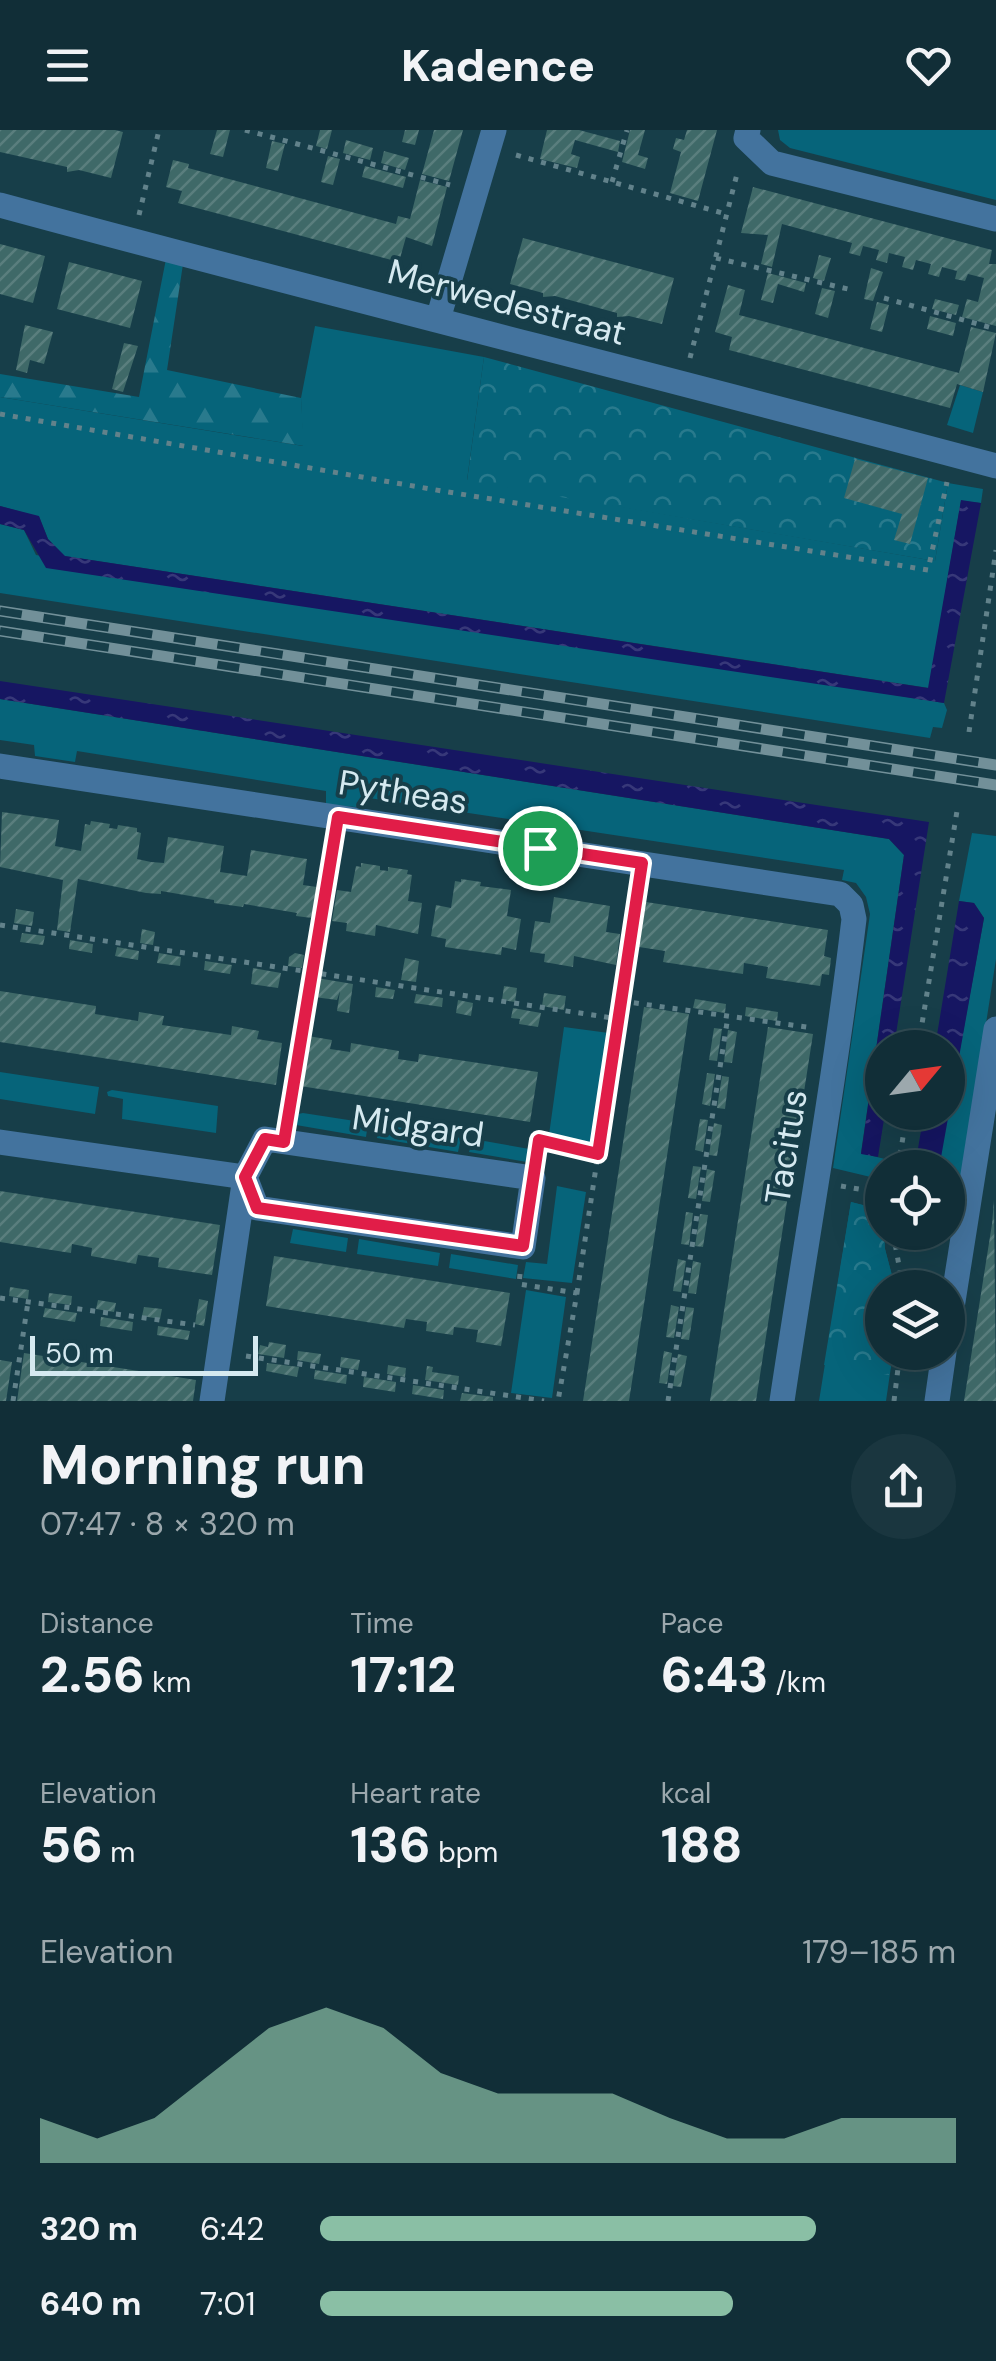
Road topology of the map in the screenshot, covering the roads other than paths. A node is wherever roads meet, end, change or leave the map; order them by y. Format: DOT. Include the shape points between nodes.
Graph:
graph roads {
  1 [pos="747,134"];
  2 [pos="492,139"];
  3 [pos="0,205"];
  4 [pos="996,219"];
  5 [pos="438,319"];
  6 [pos="996,466"];
  7 [pos="0,766"];
  8 [pos="851,905"];
  9 [pos="996,1030"];
  10 [pos="0,1142"];
  11 [pos="245,1177"];
  12 [pos="958,1270"];
  13 [pos="941,1370"];
  14 [pos="212,1401"];
  15 [pos="782,1401"];
  16 [pos="937,1401"];
  1 -- 4 [label="street" via="772,163"];
  2 -- 5 [label="street"];
  3 -- 5 [label="street, Merwedestraat"];
  5 -- 6 [label="street, Merwedestraat"];
  7 -- 8 [label="street, Pytheas" via="840,894"];
  8 -- 15 [label="street, Tacitus" via="840,1032"];
  9 -- 12 [label="street"];
  10 -- 11 [label="street"];
  11 -- 11 [label="street, Midgard" via="257,1208 523,1246 533,1178 265,1139"];
  11 -- 14 [label="street"];
  13 -- 16 [label="street"];
}
